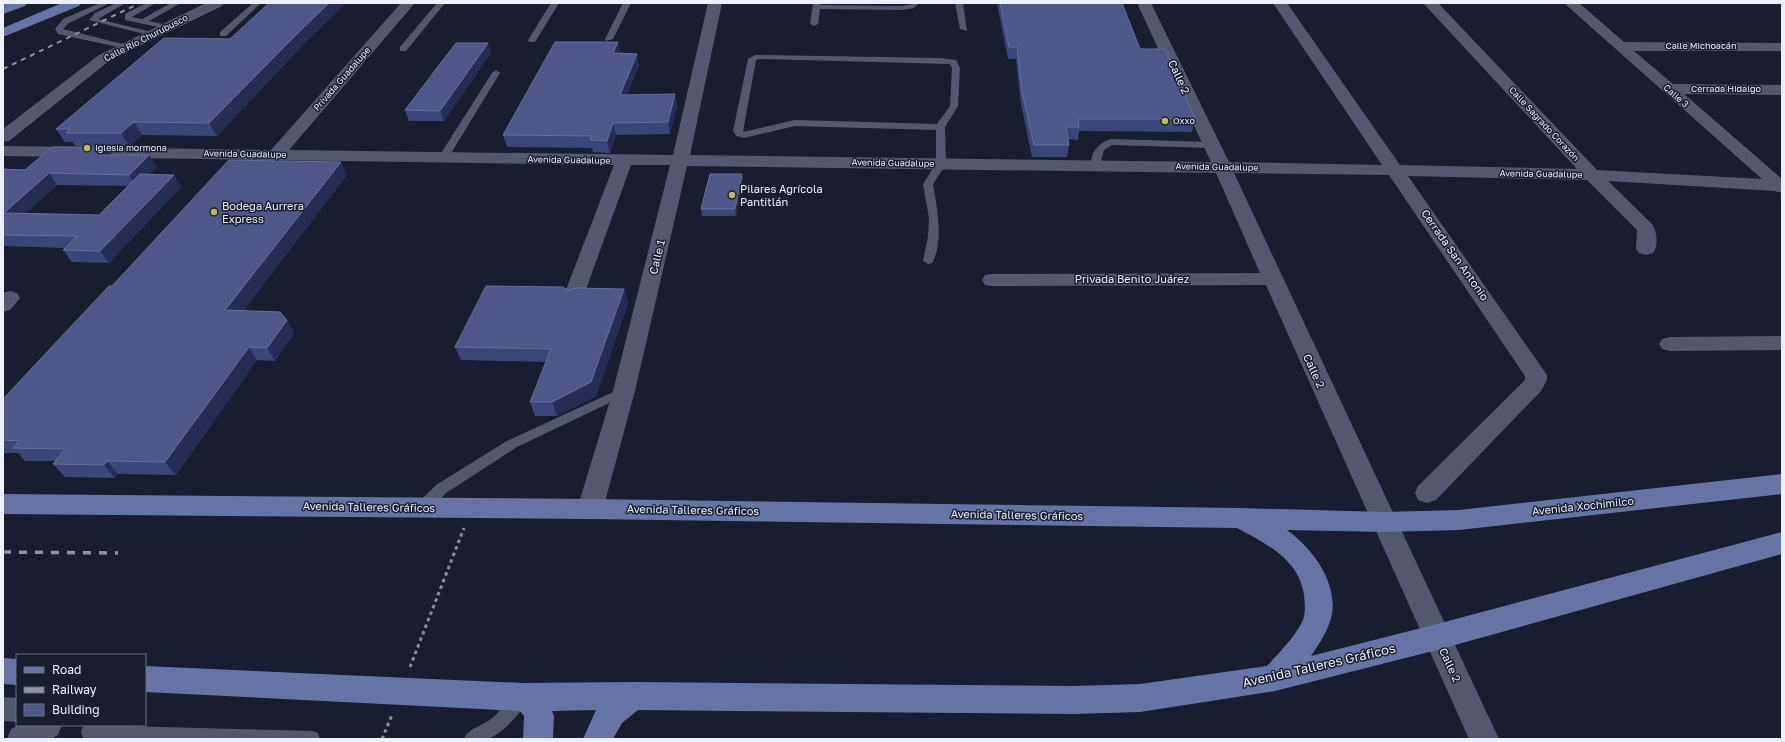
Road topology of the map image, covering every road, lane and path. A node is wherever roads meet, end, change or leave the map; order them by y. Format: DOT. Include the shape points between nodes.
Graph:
graph roads {
  1 [pos="20,3"];
  2 [pos="74,3"];
  3 [pos="106,3"];
  4 [pos="122,3"];
  5 [pos="152,3"];
  6 [pos="177,3"];
  7 [pos="218,3"];
  8 [pos="257,3"];
  9 [pos="408,3"];
  10 [pos="441,3"];
  11 [pos="555,3"];
  12 [pos="627,3"];
  13 [pos="715,3"];
  14 [pos="915,3"];
  15 [pos="959,3"];
  16 [pos="1144,3"];
  17 [pos="1280,3"];
  18 [pos="1430,3"];
  19 [pos="1571,3"];
  20 [pos="817,5"];
  21 [pos="3,10"];
  22 [pos="814,24"];
  23 [pos="146,28"];
  24 [pos="964,29"];
  25 [pos="3,33"];
  26 [pos="223,34"];
  27 [pos="609,39"];
  28 [pos="532,40"];
  29 [pos="1619,46"];
  30 [pos="124,47"];
  31 [pos="1782,47"];
  32 [pos="403,50"];
  33 [pos="496,73"];
  34 [pos="1669,89"];
  35 [pos="1782,90"];
  36 [pos="940,127"];
  37 [pos="3,137"];
  38 [pos="1211,145"];
  39 [pos="3,151"];
  40 [pos="21,151"];
  41 [pos="276,154"];
  42 [pos="443,158"];
  43 [pos="624,160"];
  44 [pos="680,160"];
  45 [pos="941,164"];
  46 [pos="3,165"];
  47 [pos="1096,166"];
  48 [pos="1222,167"];
  49 [pos="1396,170"];
  50 [pos="1592,175"];
  51 [pos="1781,187"];
  52 [pos="1646,249"];
  53 [pos="928,261"];
  54 [pos="1272,278"];
  55 [pos="992,280"];
  56 [pos="574,295"];
  57 [pos="1782,343"];
  58 [pos="1670,344"];
  59 [pos="624,391"];
  60 [pos="1782,484"];
  61 [pos="1427,493"];
  62 [pos="3,504"];
  63 [pos="422,508"];
  64 [pos="590,509"];
  65 [pos="1240,518"];
  66 [pos="1384,522"];
  67 [pos="466,524"];
  68 [pos="1782,543"];
  69 [pos="1437,637"];
  70 [pos="3,671"];
  71 [pos="16,672"];
  72 [pos="408,672"];
  73 [pos="1275,678"];
  74 [pos="146,679"];
  75 [pos="635,696"];
  76 [pos="523,697"];
  77 [pos="394,709"];
  78 [pos="3,710"];
  79 [pos="16,710"];
  80 [pos="45,726"];
  81 [pos="89,732"];
  82 [pos="22,739"];
  83 [pos="312,739"];
  84 [pos="382,739"];
  85 [pos="472,739"];
  86 [pos="538,739"];
  87 [pos="598,739"];
  88 [pos="1484,739"];
  1 -- 21 [label="main road"];
  2 -- 25 [label="main road"];
  3 -- 30 [label="lane" via="66,21 59,29 61,32"];
  4 -- 23 [label="lane" via="98,14 93,20"];
  5 -- 23 [label="lane" via="128,16"];
  6 -- 23 [label="lane"];
  7 -- 23 [label="street, Calle Río Churubusco" via="164,27"];
  8 -- 26 [label="lane"];
  9 -- 41 [label="street, Privada Guadalupe"];
  10 -- 32 [label="lane"];
  11 -- 28 [label="lane"];
  12 -- 27 [label="lane"];
  13 -- 44 [label="street, Calle 1"];
  14 -- 20 [label="lane" via="902,8"];
  15 -- 24 [label="lane"];
  16 -- 38 [label="street, Calle 2"];
  17 -- 49 [label="street, Cerrada San Antonio"];
  18 -- 50 [label="street, Calle Sagrado Corazón"];
  19 -- 29 [label="street, Calle 3"];
  20 -- 22 [label="lane"];
  23 -- 30 [label="street, Calle Río Churubusco"];
  29 -- 31 [label="street, Calle Michoacán"];
  29 -- 34 [label="street, Calle 3"];
  30 -- 37 [label="street, Calle Río Churubusco" via="79,76"];
  33 -- 42 [label="lane"];
  34 -- 35 [label="street, Cerrada Hidalgo"];
  34 -- 51 [label="street, Calle 3"];
  36 -- 36 [label="lane" via="794,123 744,135 738,131 751,62 758,57 952,62 956,68 954,106"];
  36 -- 45 [label="lane"];
  38 -- 47 [label="lane" via="1111,142 1099,148"];
  38 -- 48 [label="street, Calle 2"];
  39 -- 40 [label="street, Avenida Guadalupe"];
  40 -- 41 [label="street, Avenida Guadalupe"];
  40 -- 46 [label="street"];
  41 -- 42 [label="street, Avenida Guadalupe"];
  42 -- 43 [label="street, Avenida Guadalupe"];
  43 -- 44 [label="street, Avenida Guadalupe"];
  43 -- 56 [label="street"];
  44 -- 45 [label="street, Avenida Guadalupe"];
  44 -- 59 [label="street, Calle 1"];
  45 -- 47 [label="street, Avenida Guadalupe"];
  45 -- 53 [label="lane" via="928,184 934,218"];
  47 -- 48 [label="street, Avenida Guadalupe"];
  48 -- 49 [label="street, Avenida Guadalupe"];
  48 -- 54 [label="street, Calle 2"];
  49 -- 50 [label="street, Avenida Guadalupe"];
  49 -- 61 [label="street, Cerrada San Antonio" via="1536,375 1533,385"];
  50 -- 51 [label="street, Avenida Guadalupe"];
  50 -- 52 [label="street, Calle Sagrado Corazón" via="1646,230"];
  54 -- 55 [label="street, Privada Benito Juárez"];
  54 -- 66 [label="street, Calle 2"];
  57 -- 58 [label="street"];
  59 -- 63 [label="lane" via="512,444 440,489"];
  59 -- 64 [label="street, Calle 1"];
  60 -- 66 [label="main road, Avenida Xochimilco" via="1459,520"];
  62 -- 63 [label="main road, Avenida Talleres Gráficos"];
  63 -- 64 [label="main road, Avenida Talleres Gráficos"];
  64 -- 65 [label="main road, Avenida Talleres Gráficos"];
  65 -- 66 [label="main road, Avenida Talleres Gráficos"];
  65 -- 73 [label="main road" via="1277,537 1295,552 1310,572 1318,591 1318,613 1310,631 1300,650"];
  66 -- 69 [label="street, Calle 2"];
  67 -- 72 [label="path"];
  68 -- 69 [label="main road"];
  69 -- 73 [label="main road, Avenida Talleres Gráficos"];
  69 -- 88 [label="street, Calle 2"];
  70 -- 71 [label="main road"];
  73 -- 75 [label="main road, Avenida Talleres Gráficos" via="1140,698 1082,700"];
  74 -- 76 [label="main road, Avenida Talleres Gráficos"];
  75 -- 76 [label="main road, Avenida Talleres Gráficos"];
  75 -- 87 [label="main road" via="621,703 608,716"];
  76 -- 85 [label="lane" via="498,724"];
  76 -- 86 [label="main road" via="535,703 539,716"];
  77 -- 84 [label="path"];
  78 -- 79 [label="street"];
  80 -- 82 [label="street"];
  81 -- 83 [label="lane"];
}
